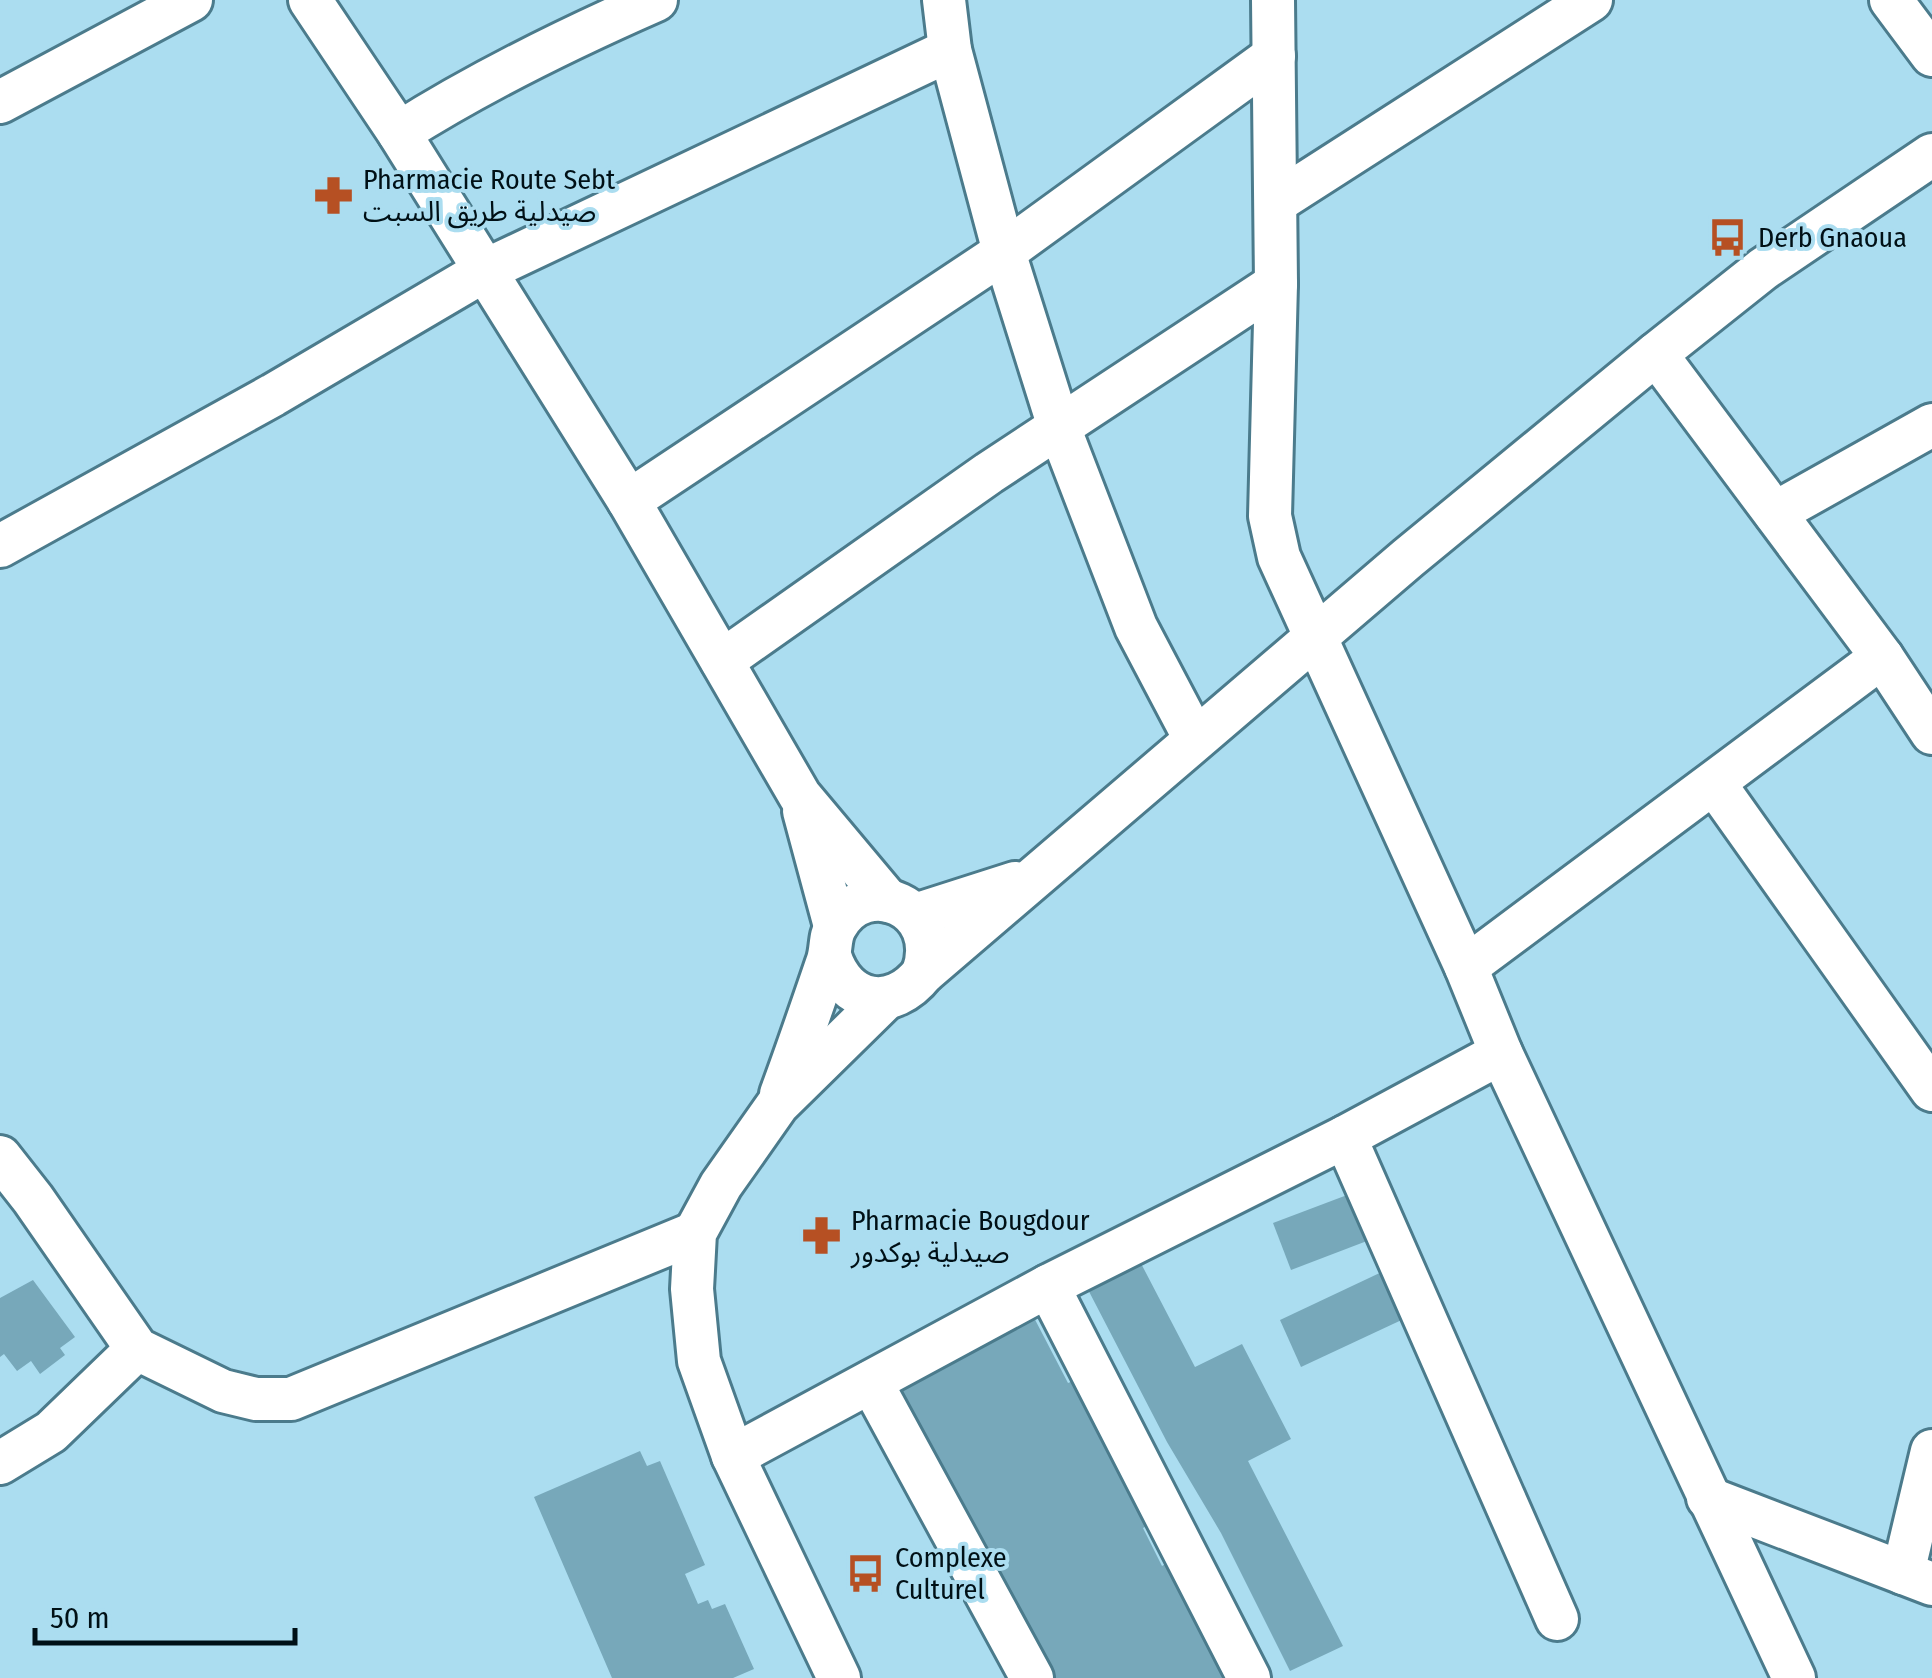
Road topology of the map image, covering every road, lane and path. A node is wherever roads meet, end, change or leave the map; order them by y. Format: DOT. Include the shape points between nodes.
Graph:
graph roads {
  1 [pos="190,0"];
  2 [pos="310,0"];
  3 [pos="656,0"];
  4 [pos="945,0"];
  5 [pos="1274,0"];
  6 [pos="1591,0"];
  7 [pos="1891,0"];
  8 [pos="950,50"];
  9 [pos="1932,55"];
  10 [pos="1274,56"];
  11 [pos="0,102"];
  12 [pos="399,133"];
  13 [pos="1932,155"];
  14 [pos="1276,202"];
  15 [pos="1004,252"];
  16 [pos="484,271"];
  17 [pos="1276,284"];
  18 [pos="1656,354"];
  19 [pos="1932,425"];
  20 [pos="1059,427"];
  21 [pos="630,501"];
  22 [pos="1775,513"];
  23 [pos="0,546"];
  24 [pos="1314,638"];
  25 [pos="1882,656"];
  26 [pos="722,661"];
  27 [pos="1932,733"];
  28 [pos="1195,739"];
  29 [pos="1714,783"];
  30 [pos="800,796"];
  31 [pos="1034,877"];
  32 [pos="902,908"];
  33 [pos="833,941"];
  34 [pos="1466,966"];
  35 [pos="923,973"];
  36 [pos="886,998"];
  37 [pos="1501,1053"];
  38 [pos="1932,1090"];
  39 [pos="778,1104"];
  40 [pos="1345,1138"];
  41 [pos="0,1157"];
  42 [pos="696,1233"];
  43 [pos="1048,1286"];
  44 [pos="136,1349"];
  45 [pos="871,1382"];
  46 [pos="1932,1450"];
  47 [pos="733,1456"];
  48 [pos="0,1463"];
  49 [pos="1708,1498"];
  50 [pos="1918,1578"];
  51 [pos="1557,1618"];
  52 [pos="839,1678"];
  53 [pos="1032,1678"];
  54 [pos="1250,1678"];
  55 [pos="1794,1678"];
  1 -- 11 [label="street"];
  2 -- 12 [label="street"];
  3 -- 12 [label="street" via="464,92"];
  4 -- 8 [label="street"];
  5 -- 10 [label="street"];
  6 -- 14 [label="street"];
  7 -- 9 [label="street"];
  8 -- 15 [label="street"];
  8 -- 16 [label="street"];
  10 -- 14 [label="street"];
  10 -- 15 [label="street"];
  12 -- 16 [label="street"];
  13 -- 18 [label="street" via="1763,269"];
  14 -- 17 [label="street"];
  15 -- 20 [label="street"];
  15 -- 21 [label="street"];
  16 -- 21 [label="street"];
  16 -- 23 [label="street"];
  17 -- 20 [label="street"];
  17 -- 24 [label="street" via="1270,516"];
  18 -- 22 [label="street"];
  18 -- 24 [label="street"];
  19 -- 22 [label="street"];
  20 -- 26 [label="street"];
  20 -- 28 [label="street" via="1136,627"];
  21 -- 26 [label="street"];
  22 -- 25 [label="street"];
  24 -- 28 [label="street"];
  24 -- 34 [label="street"];
  25 -- 27 [label="street"];
  25 -- 29 [label="street"];
  26 -- 30 [label="street"];
  28 -- 31 [label="street"];
  29 -- 34 [label="street"];
  29 -- 38 [label="street"];
  30 -- 32 [label="street"];
  30 -- 33 [label="street"];
  31 -- 32 [label="street"];
  31 -- 35 [label="street"];
  32 -- 33 [label="street" via="873,900 858,905"];
  32 -- 35 [label="street" via="928,943"];
  33 -- 36 [label="street" via="843,984"];
  33 -- 39 [label="street"];
  34 -- 37 [label="street"];
  35 -- 36 [label="street" via="901,994"];
  36 -- 39 [label="street"];
  37 -- 40 [label="street"];
  37 -- 49 [label="street"];
  39 -- 42 [label="street"];
  40 -- 43 [label="street"];
  40 -- 51 [label="street"];
  41 -- 44 [label="street"];
  42 -- 44 [label="street" via="291,1399 223,1391"];
  42 -- 47 [label="street" via="692,1290 699,1361"];
  43 -- 45 [label="street"];
  43 -- 54 [label="street"];
  44 -- 48 [label="street" via="50,1432"];
  45 -- 47 [label="street"];
  45 -- 53 [label="street"];
  46 -- 50 [label="street"];
  47 -- 52 [label="street"];
  49 -- 50 [label="street"];
  49 -- 55 [label="street"];
}
